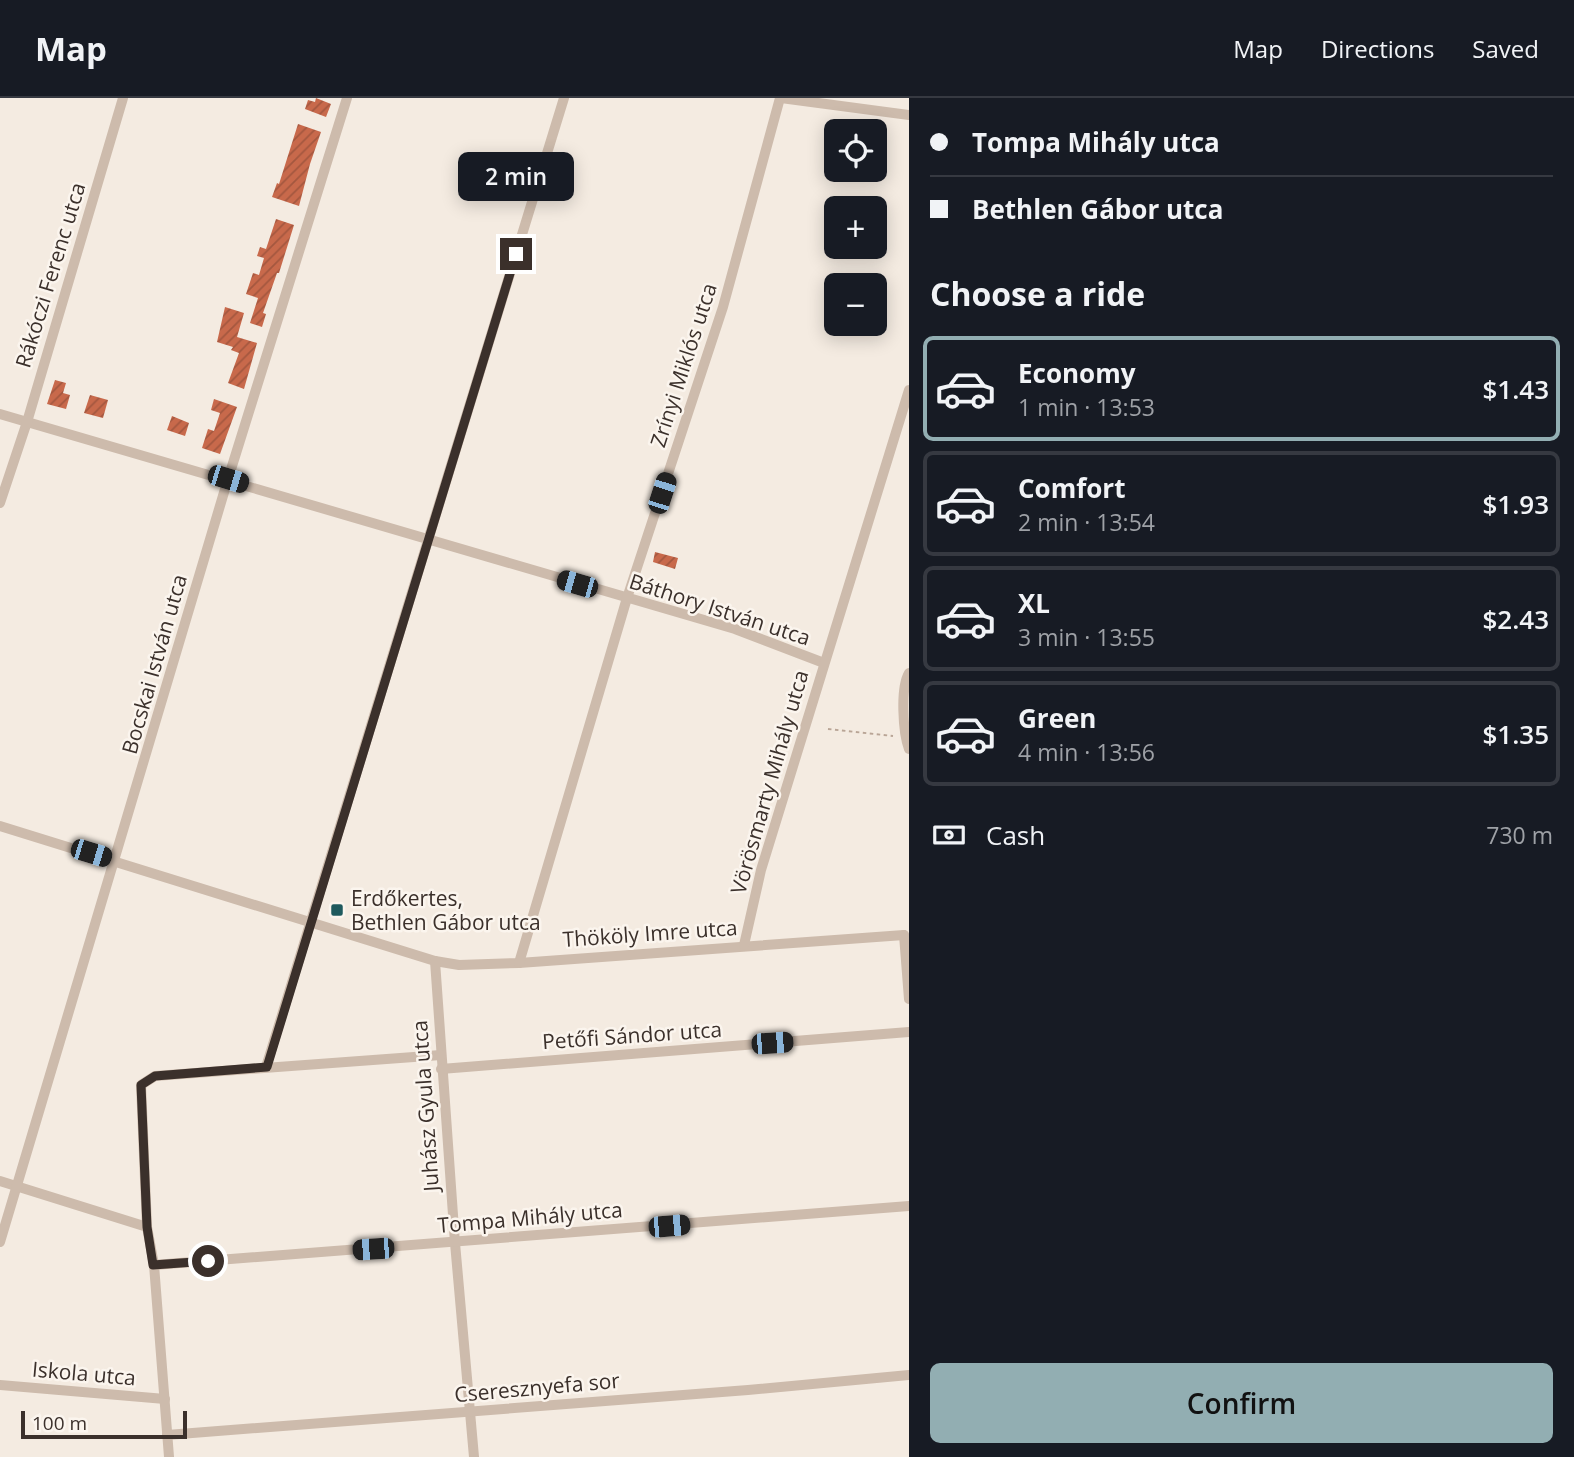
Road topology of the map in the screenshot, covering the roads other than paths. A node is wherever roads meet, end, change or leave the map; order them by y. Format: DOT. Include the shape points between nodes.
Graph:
graph roads {
  1 [pos="122,98"];
  2 [pos="347,98"];
  3 [pos="564,98"];
  4 [pos="780,98"];
  5 [pos="909,115"];
  6 [pos="909,390"];
  7 [pos="0,414"];
  8 [pos="27,422"];
  9 [pos="228,479"];
  10 [pos="0,503"];
  11 [pos="428,540"];
  12 [pos="626,598"];
  13 [pos="824,663"];
  14 [pos="909,673"];
  15 [pos="909,749"];
  16 [pos="0,826"];
  17 [pos="114,859"];
  18 [pos="312,921"];
  19 [pos="907,933"];
  20 [pos="744,945"];
  21 [pos="435,961"];
  22 [pos="519,963"];
  23 [pos="909,999"];
  24 [pos="909,1032"];
  25 [pos="441,1055"];
  26 [pos="267,1067"];
  27 [pos="442,1069"];
  28 [pos="0,1181"];
  29 [pos="17,1186"];
  30 [pos="909,1206"];
  31 [pos="147,1227"];
  32 [pos="0,1242"];
  33 [pos="455,1243"];
  34 [pos="153,1265"];
  35 [pos="909,1375"];
  36 [pos="0,1385"];
  37 [pos="165,1399"];
  38 [pos="471,1412"];
  39 [pos="167,1435"];
  40 [pos="169,1457"];
  41 [pos="474,1457"];
  1 -- 8 [label="street, Rákóczi Ferenc utca"];
  2 -- 9 [label="street, Bocskai István utca"];
  3 -- 11 [label="street"];
  4 -- 5 [label="street"];
  4 -- 12 [label="street, Zrínyi Miklós utca" via="723,307"];
  6 -- 13 [label="street, Vörösmarty Mihály utca"];
  7 -- 8 [label="street, Báthory István utca"];
  8 -- 9 [label="street, Báthory István utca"];
  8 -- 10 [label="street, Rákóczi Ferenc utca"];
  9 -- 11 [label="street, Báthory István utca"];
  9 -- 17 [label="street, Bocskai István utca"];
  11 -- 12 [label="street, Báthory István utca"];
  11 -- 18 [label="street"];
  12 -- 13 [label="street, Báthory István utca" via="735,629"];
  12 -- 22 [label="street, Zrínyi Miklós utca"];
  13 -- 20 [label="street, Vörösmarty Mihály utca" via="761,870"];
  14 -- 15 [label="street" via="904,685"];
  16 -- 17 [label="street, Thököly Imre utca"];
  17 -- 18 [label="street, Thököly Imre utca"];
  17 -- 29 [label="street, Bocskai István utca"];
  18 -- 21 [label="street, Thököly Imre utca"];
  18 -- 26 [label="street"];
  19 -- 20 [label="street, Thököly Imre utca"];
  19 -- 23 [label="street"];
  20 -- 22 [label="street, Thököly Imre utca"];
  21 -- 22 [label="street, Thököly Imre utca"];
  21 -- 25 [label="street, Juhász Gyula utca"];
  24 -- 27 [label="street, Petőfi Sándor utca"];
  25 -- 26 [label="street"];
  25 -- 27 [label="street, Juhász Gyula utca"];
  26 -- 31 [label="street" via="155,1076 141,1085"];
  27 -- 33 [label="street, Juhász Gyula utca"];
  28 -- 29 [label="street"];
  29 -- 31 [label="street"];
  29 -- 32 [label="street, Bocskai István utca"];
  30 -- 33 [label="street, Tompa Mihály utca"];
  31 -- 34 [label="street"];
  33 -- 34 [label="street, Tompa Mihály utca"];
  33 -- 38 [label="street, Juhász Gyula utca"];
  34 -- 37 [label="street"];
  35 -- 38 [label="street, Cseresznyefa sor"];
  36 -- 37 [label="street, Iskola utca"];
  37 -- 39 [label="street"];
  38 -- 39 [label="street, Cseresznyefa sor"];
  38 -- 41 [label="street, Juhász Gyula utca"];
  39 -- 40 [label="street"];
}
